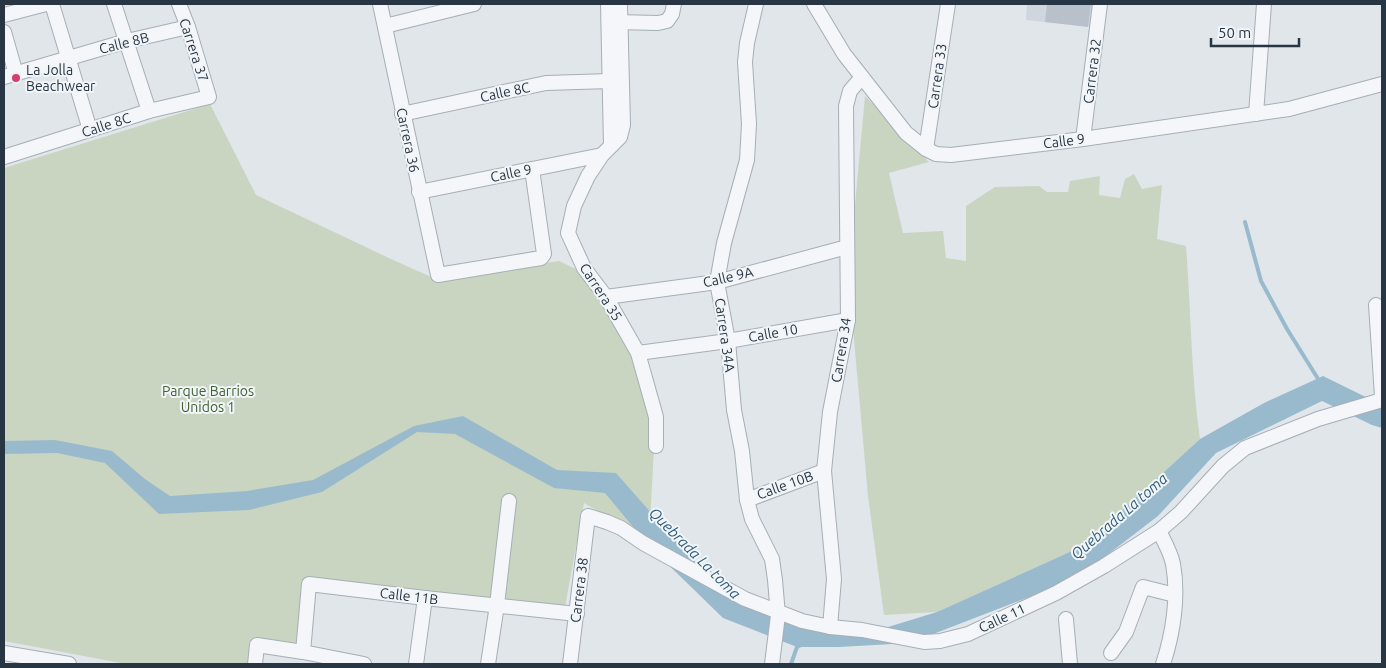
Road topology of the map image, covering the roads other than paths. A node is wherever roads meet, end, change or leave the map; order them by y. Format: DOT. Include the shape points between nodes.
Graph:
graph roads {
  1 [pos="46,4"];
  2 [pos="52,4"];
  3 [pos="114,4"];
  4 [pos="179,4"];
  5 [pos="380,4"];
  6 [pos="474,4"];
  7 [pos="608,4"];
  8 [pos="620,4"];
  9 [pos="674,4"];
  10 [pos="756,4"];
  11 [pos="814,4"];
  12 [pos="948,4"];
  13 [pos="1100,4"];
  14 [pos="1264,4"];
  15 [pos="4,15"];
  16 [pos="614,22"];
  17 [pos="385,26"];
  18 [pos="188,27"];
  19 [pos="4,32"];
  20 [pos="127,41"];
  21 [pos="67,58"];
  22 [pos="10,76"];
  23 [pos="862,77"];
  24 [pos="610,81"];
  25 [pos="1382,84"];
  26 [pos="209,97"];
  27 [pos="149,111"];
  28 [pos="402,114"];
  29 [pos="1256,114"];
  30 [pos="90,130"];
  31 [pos="1083,139"];
  32 [pos="926,149"];
  33 [pos="607,150"];
  34 [pos="4,158"];
  35 [pos="532,169"];
  36 [pos="419,192"];
  37 [pos="847,247"];
  38 [pos="717,282"];
  39 [pos="606,298"];
  40 [pos="1376,305"];
  41 [pos="848,320"];
  42 [pos="728,342"];
  43 [pos="638,353"];
  44 [pos="1380,399"];
  45 [pos="656,446"];
  46 [pos="824,472"];
  47 [pos="747,500"];
  48 [pos="509,501"];
  49 [pos="588,516"];
  50 [pos="1159,531"];
  51 [pos="1175,595"];
  52 [pos="425,598"];
  53 [pos="497,606"];
  54 [pos="778,613"];
  55 [pos="576,614"];
  56 [pos="1066,618"];
  57 [pos="830,627"];
  58 [pos="303,652"];
  59 [pos="4,653"];
  60 [pos="1111,653"];
  61 [pos="43,662"];
  62 [pos="69,664"];
  63 [pos="255,664"];
  64 [pos="364,664"];
  65 [pos="416,664"];
  66 [pos="488,664"];
  67 [pos="570,664"];
  68 [pos="772,664"];
  69 [pos="1070,664"];
  70 [pos="1163,664"];
  1 -- 15 [label="street"];
  2 -- 21 [label="street"];
  3 -- 20 [label="street"];
  4 -- 18 [label="street, Carrera 37"];
  5 -- 17 [label="street, Carrera 36"];
  6 -- 17 [label="street"];
  7 -- 16 [label="street, Carrera 35"];
  8 -- 16 [label="street, Carrera 35"];
  9 -- 16 [label="street" via="667,21"];
  10 -- 38 [label="street, Carrera 34A" via="745,62 749,124 747,160"];
  11 -- 23 [label="street, Calle 9"];
  12 -- 32 [label="street, Carrera 33"];
  13 -- 31 [label="street, Carrera 32"];
  14 -- 29 [label="street"];
  16 -- 24 [label="street, Carrera 35"];
  16 -- 33 [label="street, Carrera 35" via="623,125 620,137"];
  17 -- 28 [label="street, Carrera 36"];
  18 -- 20 [label="street, Calle 8B"];
  18 -- 26 [label="street, Carrera 37"];
  19 -- 22 [label="street"];
  20 -- 21 [label="street, Calle 8B"];
  20 -- 27 [label="street"];
  21 -- 22 [label="street, Calle 8B"];
  21 -- 30 [label="street"];
  23 -- 32 [label="street, Calle 9" via="906,133"];
  23 -- 37 [label="street, Carrera 34" via="850,91 846,106"];
  24 -- 28 [label="street, Calle 8C" via="546,83"];
  24 -- 33 [label="street, Carrera 35"];
  25 -- 29 [label="street, Calle 9" via="1289,110"];
  26 -- 27 [label="street, Calle 8C"];
  27 -- 30 [label="street, Calle 8C"];
  28 -- 36 [label="street, Carrera 36"];
  29 -- 31 [label="street, Calle 9"];
  30 -- 34 [label="street, Calle 8C"];
  31 -- 32 [label="street, Calle 9" via="950,155"];
  33 -- 35 [label="street, Calle 9"];
  33 -- 39 [label="street, Carrera 35" via="588,176 574,206 568,233 584,268"];
  35 -- 36 [label="street, Calle 9"];
  35 -- 36 [label="street, Carrera 36" via="544,254 541,258 438,275"];
  37 -- 38 [label="street, Calle 9A"];
  37 -- 41 [label="street, Carrera 34"];
  38 -- 39 [label="street, Calle 9A"];
  38 -- 42 [label="street, Carrera 34A"];
  39 -- 43 [label="street, Carrera 35"];
  40 -- 44 [label="street"];
  41 -- 42 [label="street, Calle 10"];
  41 -- 46 [label="street, Carrera 34" via="830,412"];
  42 -- 43 [label="street, Calle 10"];
  42 -- 47 [label="street, Carrera 34A"];
  43 -- 45 [label="street, Carrera 35" via="656,417"];
  44 -- 50 [label="street, Calle 11" via="1245,448"];
  46 -- 47 [label="street, Calle 10B"];
  46 -- 57 [label="street, Carrera 34" via="834,579"];
  47 -- 54 [label="street, Carrera 34A" via="752,519 772,559"];
  48 -- 53 [label="street"];
  49 -- 54 [label="street, Calle 11" via="621,528 744,599"];
  49 -- 55 [label="street, Carrera 38"];
  50 -- 51 [label="street" via="1173,563"];
  50 -- 57 [label="street, Calle 11" via="1056,593 968,634 924,642"];
  51 -- 60 [label="street" via="1143,587 1126,632"];
  51 -- 70 [label="street" via="1170,642"];
  52 -- 53 [label="street, Calle 11B"];
  52 -- 58 [label="street, Calle 11B" via="309,584"];
  52 -- 65 [label="street"];
  53 -- 55 [label="street, Calle 11B"];
  53 -- 66 [label="street"];
  54 -- 57 [label="street, Calle 11"];
  54 -- 68 [label="street, Carrera 34A"];
  55 -- 67 [label="street, Carrera 38"];
  56 -- 69 [label="street"];
  58 -- 63 [label="street" via="257,645"];
  58 -- 64 [label="street"];
  59 -- 61 [label="street"];
  61 -- 62 [label="street"];
}
